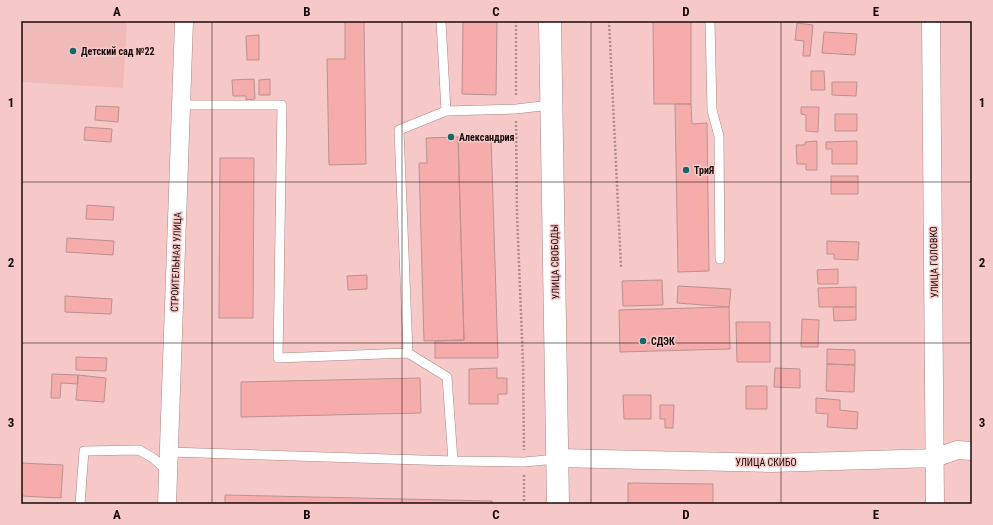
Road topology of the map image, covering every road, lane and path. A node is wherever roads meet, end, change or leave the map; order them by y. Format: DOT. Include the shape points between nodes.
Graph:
graph roads {
  1 [pos="184,21"];
  2 [pos="441,21"];
  3 [pos="516,21"];
  4 [pos="550,21"];
  5 [pos="609,21"];
  6 [pos="710,21"];
  7 [pos="931,21"];
  8 [pos="181,105"];
  9 [pos="551,105"];
  10 [pos="516,109"];
  11 [pos="446,111"];
  12 [pos="720,259"];
  13 [pos="621,267"];
  14 [pos="408,353"];
  15 [pos="972,451"];
  16 [pos="169,452"];
  17 [pos="558,458"];
  18 [pos="935,458"];
  19 [pos="453,461"];
  20 [pos="524,462"];
  21 [pos="169,472"];
  22 [pos="80,504"];
  23 [pos="167,504"];
  24 [pos="524,504"];
  25 [pos="558,504"];
  26 [pos="935,504"];
  1 -- 8 [label="street, СТРОИТЕЛЬНАЯ УЛИЦА"];
  2 -- 11 [label="lane"];
  3 -- 10 [label="path"];
  4 -- 9 [label="main road, УЛИЦА СВОБОДЫ"];
  5 -- 13 [label="path"];
  6 -- 12 [label="lane" via="712,110 719,136"];
  7 -- 18 [label="street, УЛИЦА ГОЛОВКО"];
  8 -- 14 [label="lane" via="282,105 278,358"];
  8 -- 16 [label="street, СТРОИТЕЛЬНАЯ УЛИЦА"];
  9 -- 10 [label="lane"];
  9 -- 17 [label="main road, УЛИЦА СВОБОДЫ"];
  10 -- 11 [label="lane"];
  10 -- 20 [label="path"];
  11 -- 14 [label="lane" via="399,130"];
  14 -- 19 [label="lane" via="447,377"];
  15 -- 18 [label="street, УЛИЦА СКИБО" via="957,450"];
  16 -- 19 [label="lane"];
  16 -- 21 [label="street, СТРОИТЕЛЬНАЯ УЛИЦА"];
  17 -- 18 [label="street, УЛИЦА СКИБО" via="771,463"];
  17 -- 20 [label="lane"];
  17 -- 25 [label="main road, УЛИЦА СВОБОДЫ"];
  18 -- 26 [label="street, УЛИЦА ГОЛОВКО"];
  19 -- 20 [label="lane"];
  20 -- 24 [label="path"];
  21 -- 22 [label="lane" via="139,450 84,451"];
  21 -- 23 [label="street, СТРОИТЕЛЬНАЯ УЛИЦА"];
}
